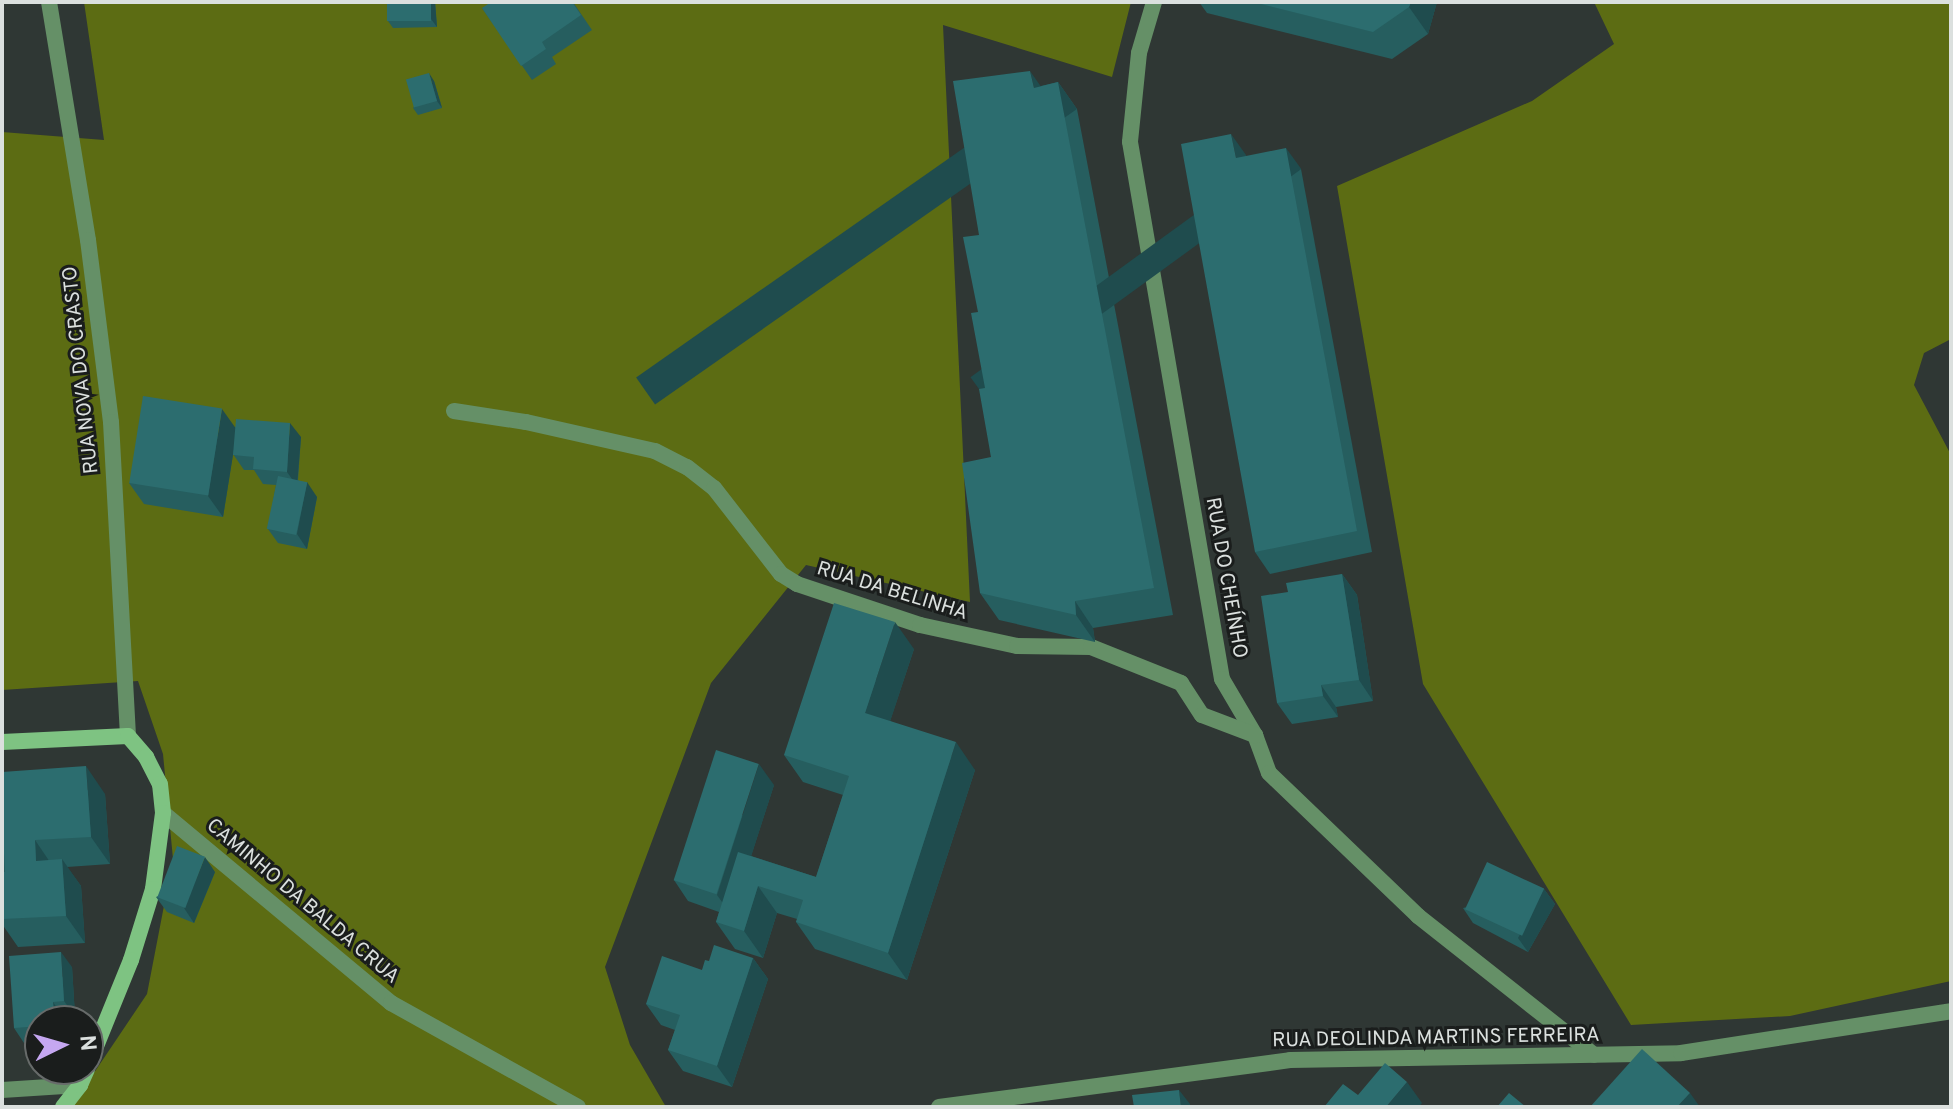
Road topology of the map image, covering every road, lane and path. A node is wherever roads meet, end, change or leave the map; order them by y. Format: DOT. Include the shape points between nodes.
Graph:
graph roads {
  1 [pos="49,2"];
  2 [pos="1154,2"];
  3 [pos="454,411"];
  4 [pos="1255,735"];
  5 [pos="128,736"];
  6 [pos="2,742"];
  7 [pos="163,813"];
  8 [pos="1943,1013"];
  9 [pos="104,1026"];
  10 [pos="1594,1055"];
  11 [pos="26,1085"];
  12 [pos="77,1085"];
  13 [pos="2,1090"];
  14 [pos="63,1107"];
  15 [pos="578,1107"];
  16 [pos="939,1107"];
  1 -- 5 [label="street, RUA NOVA DO CRASTO" via="111,422"];
  2 -- 4 [label="street, RUA DO CHEÍNHO" via="1139,53 1130,142 1222,679"];
  3 -- 4 [label="street, RUA DA BELINHA" via="655,451 714,488 781,574 797,584 920,625 1017,646 1091,647 1181,683 1202,715"];
  4 -- 10 [label="street, RUA DO CHEÍNHO" via="1269,773 1418,916"];
  5 -- 6 [label="street"];
  5 -- 7 [label="street" via="160,784"];
  7 -- 9 [label="street" via="148,903"];
  7 -- 15 [label="street, CAMINHO DA BALDA CRUA" via="391,1003"];
  8 -- 10 [label="street, RUA DEOLINDA MARTINS FERREIRA" via="1681,1053"];
  10 -- 16 [label="street, RUA DEOLINDA MARTINS FERREIRA" via="1290,1060"];
  11 -- 13 [label="street"];
  12 -- 14 [label="street"];
}
